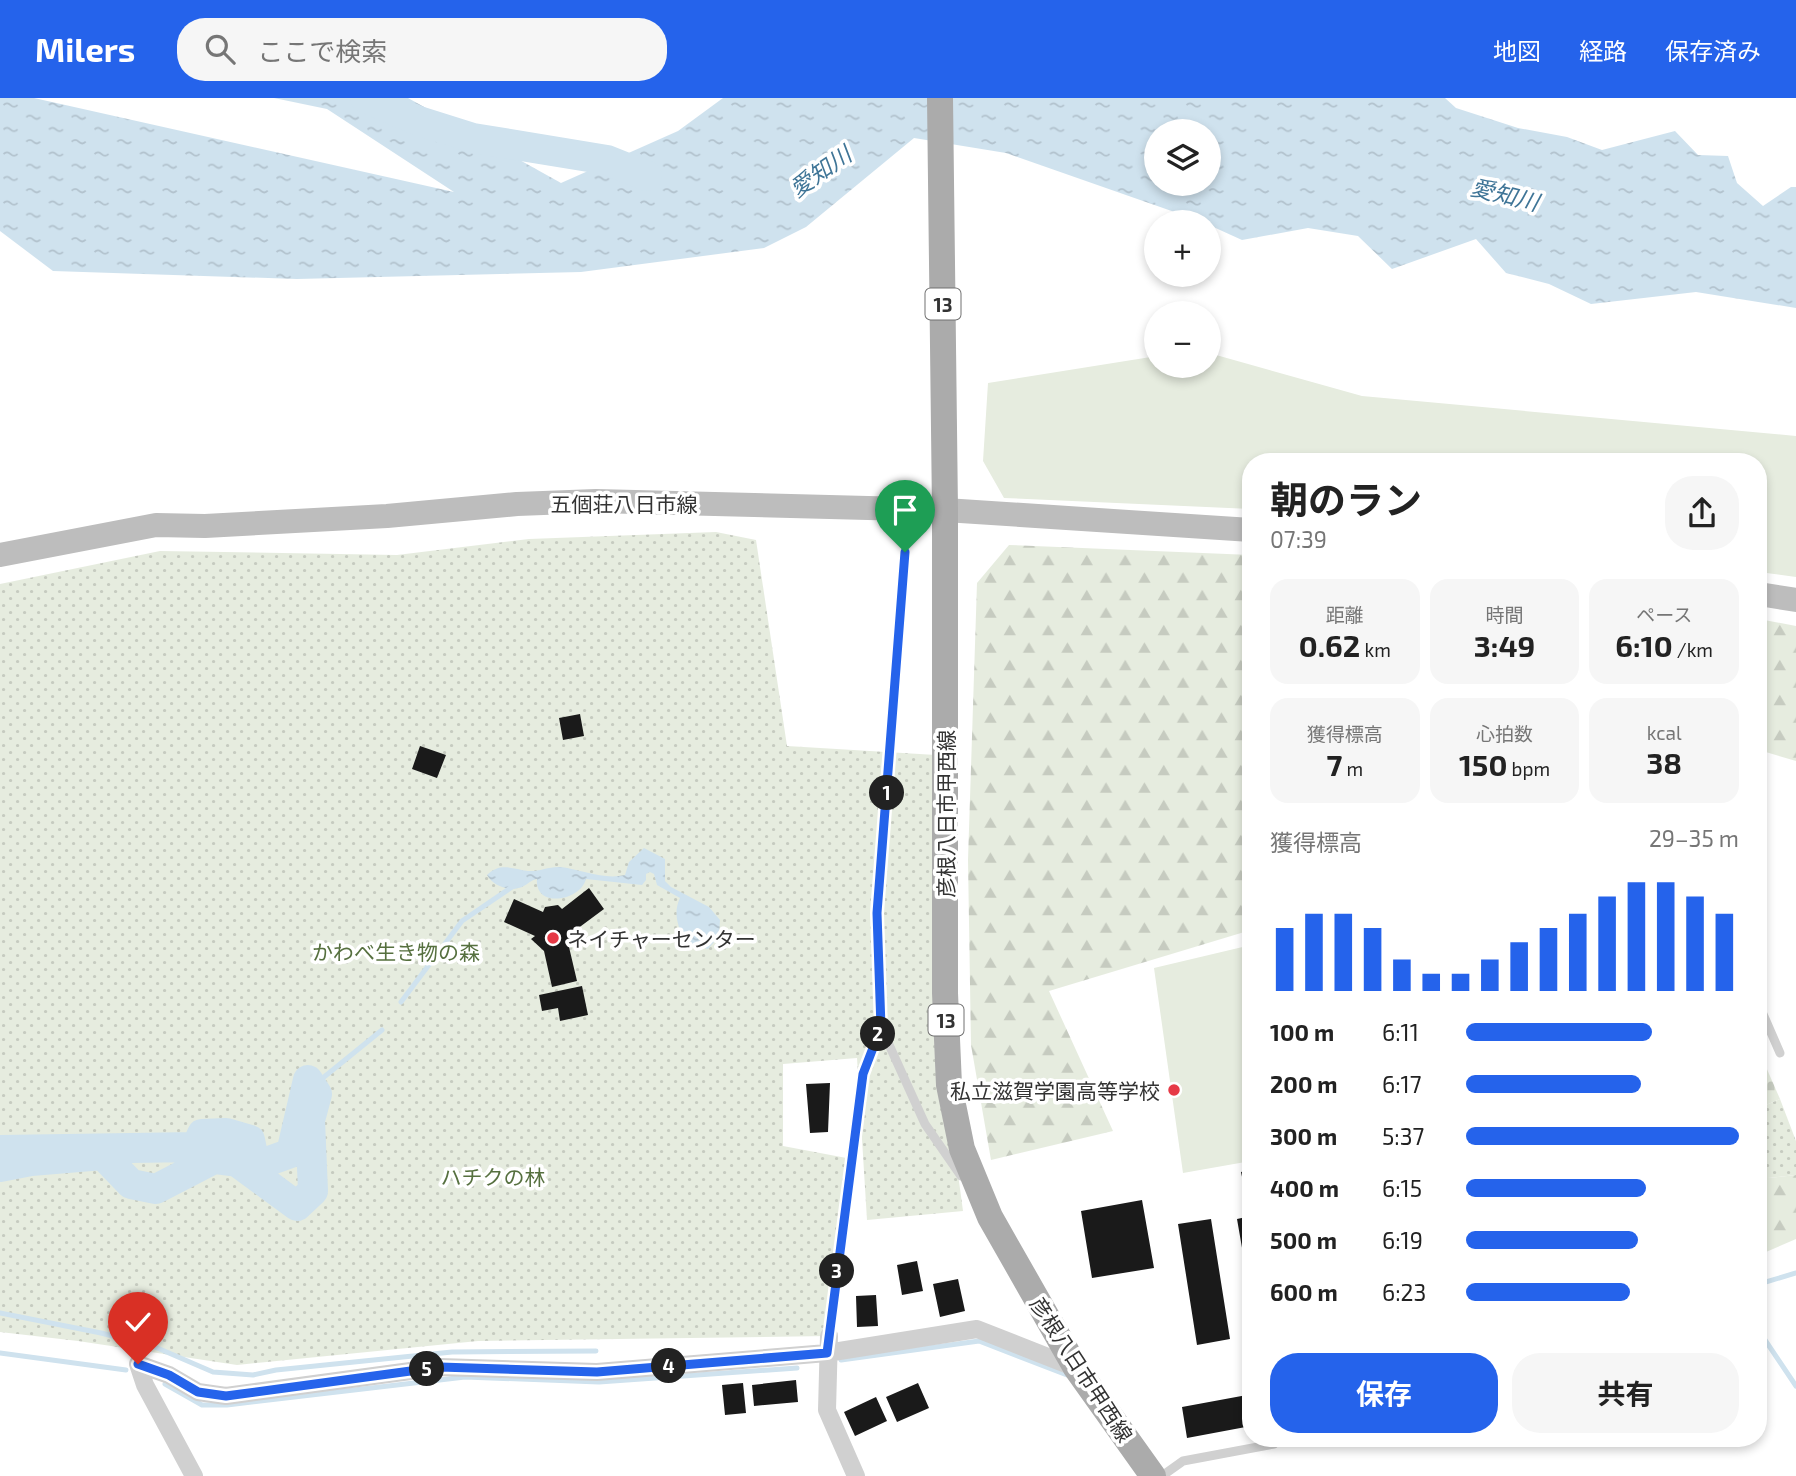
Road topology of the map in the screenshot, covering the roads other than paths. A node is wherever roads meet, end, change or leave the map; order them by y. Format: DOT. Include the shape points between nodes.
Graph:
graph roads {
  1 [pos="940,98"];
  2 [pos="945,510"];
  3 [pos="1242,529"];
  4 [pos="905,552"];
  5 [pos="0,555"];
  6 [pos="1767,595"];
  7 [pos="1796,600"];
  8 [pos="1767,1023"];
  9 [pos="881,1027"];
  10 [pos="1780,1053"];
  11 [pos="990,1217"];
  12 [pos="828,1344"];
  13 [pos="1076,1368"];
  14 [pos="1258,1447"];
  15 [pos="194,1476"];
  16 [pos="856,1476"];
  17 [pos="1153,1476"];
  18 [pos="1162,1476"];
  1 -- 2 [label="main road, 彦根八日市甲西線 / 13"];
  2 -- 3 [label="main road, 五個荘八日市線"];
  2 -- 5 [label="main road, 五個荘八日市線" via="693,502 517,504 292,522 156,524"];
  2 -- 11 [label="main road, 彦根八日市甲西線 / 13" via="949,1084 962,1149"];
  4 -- 9 [label="lane" via="877,913"];
  6 -- 7 [label="main road"];
  8 -- 10 [label="lane"];
  9 -- 11 [label="lane" via="925,1125"];
  9 -- 12 [label="lane" via="863,1074"];
  11 -- 13 [label="main road, 彦根八日市甲西線 / 13"];
  12 -- 13 [label="street" via="977,1329"];
  12 -- 15 [label="street" via="597,1372 440,1367 226,1396 198,1392 138,1364"];
  12 -- 16 [label="street" via="827,1410"];
  13 -- 17 [label="main road, 彦根八日市甲西線 / 13"];
  14 -- 18 [label="lane" via="1183,1461"];
}
